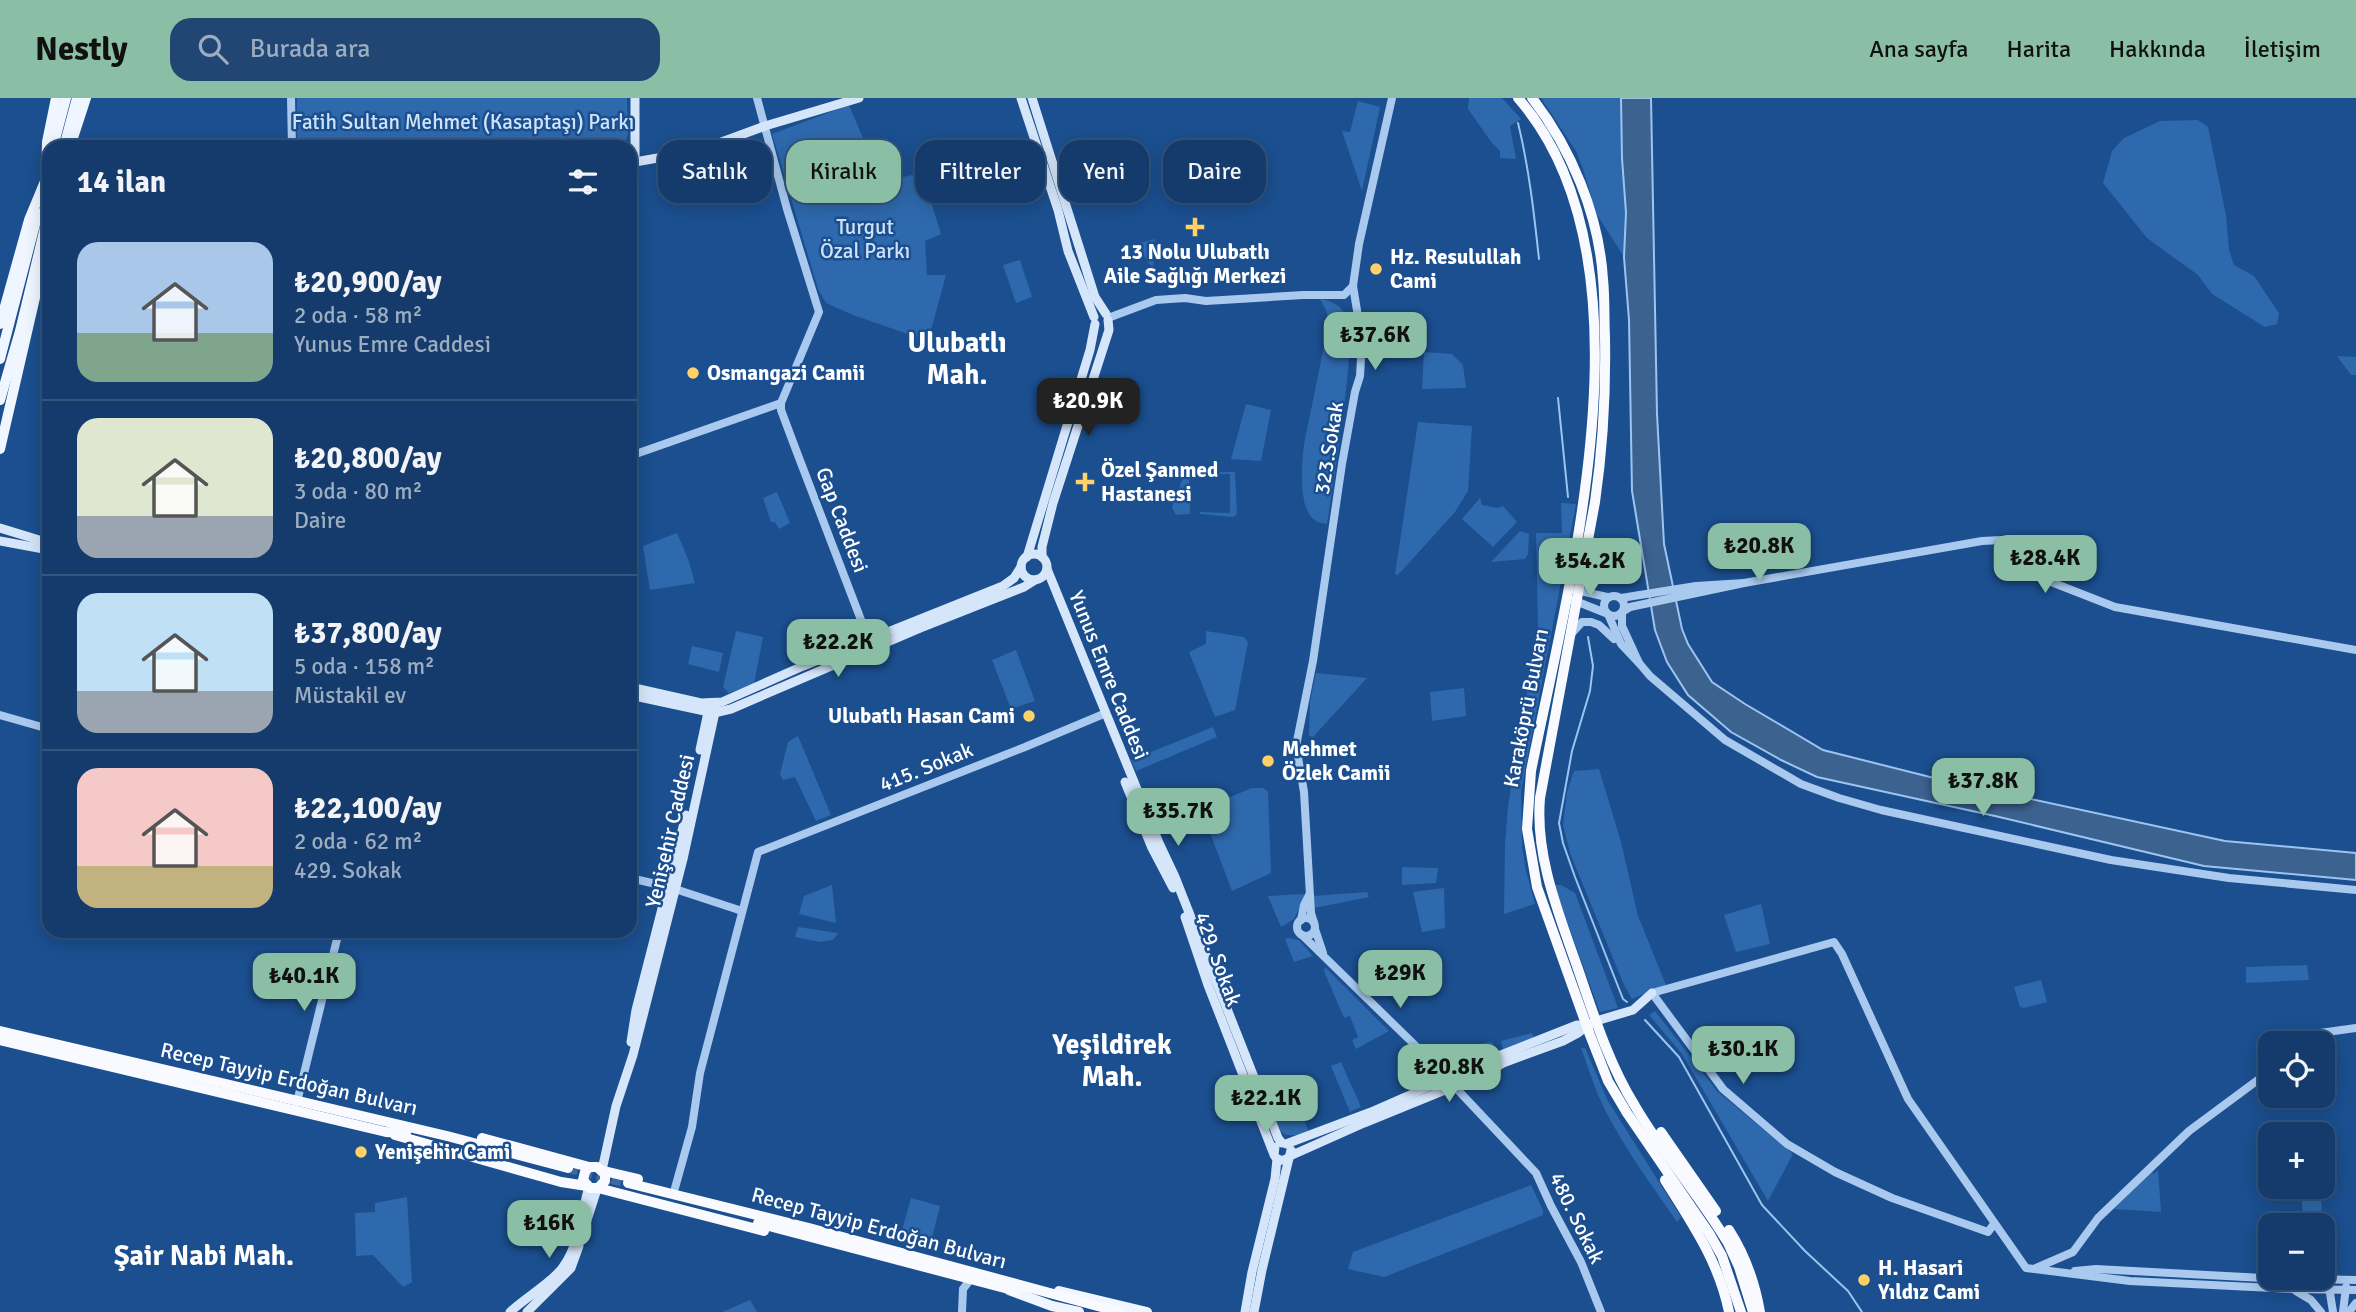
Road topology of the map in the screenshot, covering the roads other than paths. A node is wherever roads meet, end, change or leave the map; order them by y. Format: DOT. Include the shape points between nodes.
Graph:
graph roads {
  1 [pos="56,98"];
  2 [pos="66,98"];
  3 [pos="77,98"];
  4 [pos="86,98"];
  5 [pos="292,98"];
  6 [pos="635,98"];
  7 [pos="757,98"];
  8 [pos="859,98"];
  9 [pos="1021,98"];
  10 [pos="1032,98"];
  11 [pos="1392,98"];
  12 [pos="1518,98"];
  13 [pos="1532,98"];
  14 [pos="765,126"];
  15 [pos="47,140"];
  16 [pos="55,140"];
  17 [pos="66,140"];
  18 [pos="72,140"];
  19 [pos="292,140"];
  20 [pos="634,140"];
  21 [pos="637,163"];
  22 [pos="42,189"];
  23 [pos="42,196"];
  24 [pos="42,240"];
  25 [pos="42,267"];
  26 [pos="1353,286"];
  27 [pos="1108,317"];
  28 [pos="1095,321"];
  29 [pos="0,324"];
  30 [pos="0,359"];
  31 [pos="0,400"];
  32 [pos="781,403"];
  33 [pos="0,449"];
  34 [pos="637,454"];
  35 [pos="0,528"];
  36 [pos="0,541"];
  37 [pos="42,541"];
  38 [pos="42,549"];
  39 [pos="1027,557"];
  40 [pos="1042,557"];
  41 [pos="1021,567"];
  42 [pos="1047,569"];
  43 [pos="1035,580"];
  44 [pos="1573,595"];
  45 [pos="1607,597"];
  46 [pos="1620,598"];
  47 [pos="1645,599"];
  48 [pos="1622,612"];
  49 [pos="1608,614"];
  50 [pos="1572,633"];
  51 [pos="871,644"];
  52 [pos="1621,644"];
  53 [pos="2356,650"];
  54 [pos="1639,663"];
  55 [pos="637,689"];
  56 [pos="637,696"];
  57 [pos="712,708"];
  58 [pos="1105,713"];
  59 [pos="0,715"];
  60 [pos="42,727"];
  61 [pos="1125,782"];
  62 [pos="637,880"];
  63 [pos="672,888"];
  64 [pos="2356,890"];
  65 [pos="1310,892"];
  66 [pos="743,911"];
  67 [pos="1301,920"];
  68 [pos="1314,926"];
  69 [pos="1302,935"];
  70 [pos="337,938"];
  71 [pos="1324,956"];
  72 [pos="1652,993"];
  73 [pos="1591,1023"];
  74 [pos="0,1024"];
  75 [pos="2356,1028"];
  76 [pos="0,1031"];
  77 [pos="2334,1031"];
  78 [pos="0,1040"];
  79 [pos="0,1046"];
  80 [pos="134,1067"];
  81 [pos="2258,1080"];
  82 [pos="1450,1083"];
  83 [pos="297,1102"];
  84 [pos="1636,1108"];
  85 [pos="1641,1134"];
  86 [pos="1284,1144"];
  87 [pos="1275,1155"];
  88 [pos="1289,1157"];
  89 [pos="597,1169"];
  90 [pos="567,1171"];
  91 [pos="624,1185"];
  92 [pos="593,1188"];
  93 [pos="675,1188"];
  94 [pos="1994,1224"];
  95 [pos="806,1232"];
  96 [pos="2033,1268"];
  97 [pos="2075,1273"];
  98 [pos="970,1280"];
  99 [pos="2258,1280"];
  100 [pos="1005,1285"];
  101 [pos="2351,1285"];
  102 [pos="2258,1287"];
  103 [pos="2296,1290"];
  104 [pos="2330,1290"];
  105 [pos="1742,1293"];
  106 [pos="2356,1303"];
  107 [pos="510,1312"];
  108 [pos="527,1312"];
  109 [pos="962,1312"];
  110 [pos="1079,1312"];
  111 [pos="1097,1312"];
  112 [pos="1120,1312"];
  113 [pos="1147,1312"];
  114 [pos="1245,1312"];
  115 [pos="1254,1312"];
  116 [pos="1601,1312"];
  117 [pos="1729,1312"];
  118 [pos="1741,1312"];
  119 [pos="1753,1312"];
  120 [pos="1760,1312"];
  121 [pos="2321,1312"];
  122 [pos="2333,1312"];
  123 [pos="2343,1312"];
  124 [pos="2349,1312"];
  1 -- 15 [label="main road"];
  2 -- 16 [label="main road"];
  3 -- 17 [label="main road"];
  4 -- 18 [label="main road"];
  5 -- 19 [label="street"];
  6 -- 20 [label="main road"];
  7 -- 14 [label="street"];
  8 -- 14 [label="main road"];
  9 -- 28 [label="main road" via="1068,251"];
  10 -- 27 [label="main road" via="1095,297"];
  11 -- 26 [label="street, 323.Sokak"];
  12 -- 44 [label="highway, Karaköprü Bulvarı" via="1563,168 1584,236 1591,280 1593,416"];
  13 -- 44 [label="highway, Karaköprü Bulvarı" via="1574,165 1593,224 1603,279 1601,458"];
  14 -- 21 [label="main road" via="697,151"];
  14 -- 32 [label="street" via="819,312"];
  22 -- 29 [label="main road"];
  23 -- 30 [label="main road"];
  24 -- 31 [label="main road"];
  25 -- 33 [label="main road"];
  26 -- 27 [label="street" via="1344,295 1156,300"];
  26 -- 65 [label="street, 323.Sokak" via="1362,341 1360,376 1296,746 1304,792"];
  27 -- 28 [label="main road" via="1104,326"];
  27 -- 40 [label="main road" via="1109,330 1052,503"];
  28 -- 39 [label="main road"];
  32 -- 34 [label="street"];
  32 -- 51 [label="street, Gap Caddesi"];
  35 -- 37 [label="main road"];
  36 -- 38 [label="main road"];
  39 -- 40 [label="main road"];
  39 -- 41 [label="main road"];
  40 -- 42 [label="main road"];
  41 -- 43 [label="main road" via="1024,575"];
  41 -- 51 [label="main road" via="1003,586"];
  42 -- 43 [label="main road"];
  42 -- 58 [label="main road, Yunus Emre Caddesi"];
  43 -- 51 [label="main road"];
  44 -- 45 [label="street"];
  44 -- 49 [label="street"];
  44 -- 50 [label="highway, Karaköprü Bulvarı"];
  44 -- 73 [label="highway, Karaköprü Bulvarı" via="1531,771 1527,829 1537,887"];
  45 -- 46 [label="street"];
  45 -- 49 [label="street" via="1603,606"];
  46 -- 47 [label="street"];
  46 -- 48 [label="street"];
  47 -- 48 [label="street"];
  47 -- 53 [label="street" via="2002,540 2046,580 2115,607"];
  48 -- 49 [label="street"];
  48 -- 54 [label="street" via="1622,626"];
  49 -- 52 [label="street"];
  50 -- 52 [label="street" via="1582,622 1591,622"];
  50 -- 73 [label="highway, Karaköprü Bulvarı" via="1539,813 1549,883"];
  51 -- 57 [label="main road" via="731,709"];
  52 -- 54 [label="street"];
  54 -- 64 [label="street" via="1725,740 1801,784 1839,798 2111,860 2229,878"];
  55 -- 57 [label="main road"];
  56 -- 57 [label="main road"];
  57 -- 63 [label="main road, Yenişehir Caddesi"];
  58 -- 66 [label="street, 415. Sokak" via="758,852"];
  58 -- 86 [label="main road, Yunus Emre Caddesi"];
  59 -- 60 [label="street"];
  61 -- 87 [label="main road, 429. Sokak" via="1170,879"];
  62 -- 63 [label="street"];
  63 -- 66 [label="street"];
  63 -- 89 [label="main road, Yenişehir Caddesi" via="633,1055"];
  65 -- 67 [label="street"];
  65 -- 68 [label="street, 323.Sokak"];
  66 -- 93 [label="street"];
  67 -- 68 [label="street" via="1310,919"];
  67 -- 69 [label="street" via="1297,928"];
  68 -- 69 [label="street" via="1310,935"];
  68 -- 71 [label="street, 323.Sokak"];
  69 -- 71 [label="street, 480. Sokak"];
  70 -- 83 [label="street"];
  71 -- 82 [label="street, 480. Sokak"];
  72 -- 73 [label="main road" via="1633,1010"];
  72 -- 94 [label="street" via="1723,1089 1799,1152 1921,1210 1988,1232"];
  72 -- 94 [label="street" via="1834,942 1908,1099"];
  73 -- 82 [label="main road" via="1563,1041"];
  73 -- 84 [label="highway, Karaköprü Bulvarı"];
  73 -- 85 [label="highway, Karaköprü Bulvarı" via="1608,1081"];
  74 -- 80 [label="highway" via="123,1054"];
  75 -- 77 [label="street"];
  76 -- 80 [label="highway, Recep Tayyip Erdoğan Bulvarı"];
  78 -- 80 [label="highway, Recep Tayyip Erdoğan Bulvarı"];
  79 -- 80 [label="highway" via="117,1074"];
  80 -- 83 [label="highway, Recep Tayyip Erdoğan Bulvarı"];
  80 -- 90 [label="highway, Recep Tayyip Erdoğan Bulvarı" via="452,1153"];
  81 -- 96 [label="street" via="2189,1131 2098,1218 2073,1252"];
  82 -- 86 [label="main road"];
  82 -- 88 [label="main road"];
  82 -- 116 [label="street, 480. Sokak" via="1536,1173"];
  83 -- 90 [label="highway, Recep Tayyip Erdoğan Bulvarı" via="447,1136"];
  84 -- 105 [label="highway, Karaköprü Bulvarı" via="1719,1227 1739,1267"];
  84 -- 120 [label="highway" via="1653,1121 1682,1159 1734,1239 1751,1276"];
  85 -- 105 [label="highway, Karaköprü Bulvarı" via="1709,1233"];
  85 -- 117 [label="highway" via="1651,1160 1712,1258"];
  86 -- 87 [label="main road" via="1275,1147"];
  86 -- 88 [label="main road" via="1291,1150"];
  87 -- 88 [label="main road" via="1283,1160"];
  87 -- 114 [label="main road" via="1275,1179"];
  88 -- 115 [label="main road"];
  89 -- 90 [label="highway"];
  89 -- 91 [label="highway"];
  89 -- 92 [label="highway" via="606,1181"];
  89 -- 92 [label="highway" via="583,1176"];
  90 -- 92 [label="highway"];
  91 -- 92 [label="highway"];
  91 -- 93 [label="highway"];
  91 -- 95 [label="highway, Recep Tayyip Erdoğan Bulvarı"];
  92 -- 107 [label="main road" via="564,1264"];
  92 -- 108 [label="main road" via="594,1202 571,1268"];
  93 -- 95 [label="highway" via="742,1206"];
  94 -- 96 [label="street" via="2026,1268"];
  95 -- 98 [label="highway, Recep Tayyip Erdoğan Bulvarı"];
  95 -- 100 [label="highway, Recep Tayyip Erdoğan Bulvarı"];
  96 -- 97 [label="street"];
  97 -- 99 [label="street" via="2096,1269"];
  97 -- 102 [label="street" via="2130,1281"];
  98 -- 100 [label="highway, Recep Tayyip Erdoğan Bulvarı"];
  98 -- 109 [label="street" via="962,1294"];
  100 -- 110 [label="main road" via="1052,1306"];
  100 -- 111 [label="highway, Recep Tayyip Erdoğan Bulvarı"];
  100 -- 112 [label="highway, Recep Tayyip Erdoğan Bulvarı"];
  100 -- 113 [label="main road" via="1076,1294"];
  101 -- 123 [label="street"];
  103 -- 121 [label="street"];
  104 -- 122 [label="street"];
  105 -- 118 [label="highway"];
  105 -- 119 [label="highway"];
  106 -- 124 [label="street"];
}
